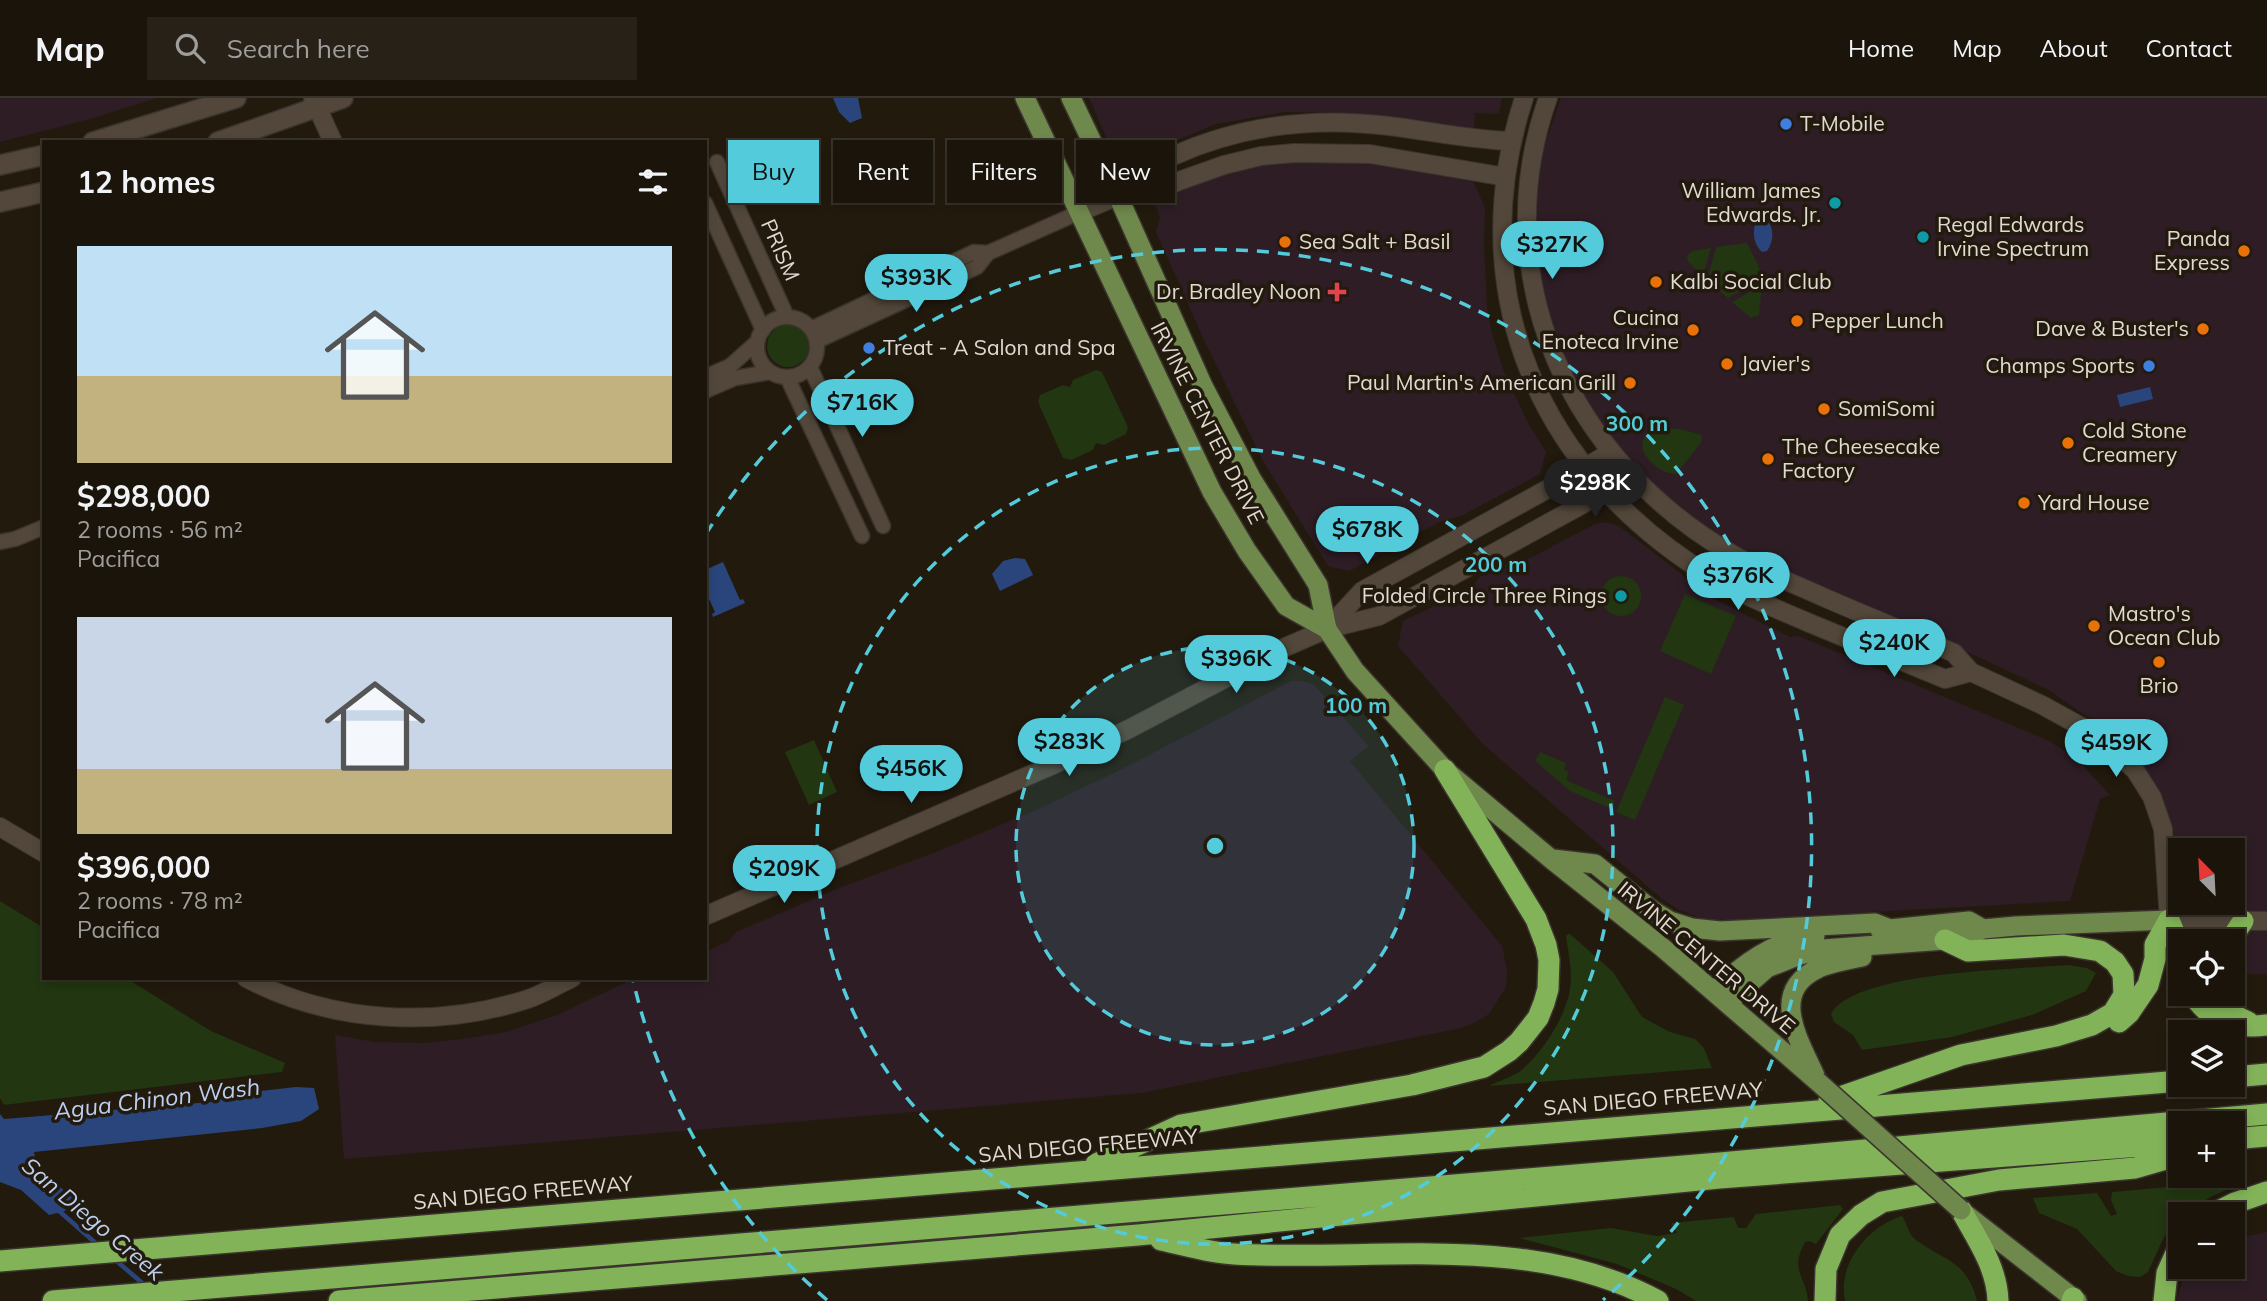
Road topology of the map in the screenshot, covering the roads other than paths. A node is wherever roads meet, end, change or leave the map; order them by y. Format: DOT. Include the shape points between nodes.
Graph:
graph roads {
  1 [pos="236,98"];
  2 [pos="343,98"];
  3 [pos="1025,98"];
  4 [pos="1071,98"];
  5 [pos="1524,98"];
  6 [pos="1548,98"];
  7 [pos="315,103"];
  8 [pos="1256,129"];
  9 [pos="100,140"];
  10 [pos="223,140"];
  11 [pos="332,140"];
  12 [pos="1091,140"];
  13 [pos="1512,141"];
  14 [pos="42,155"];
  15 [pos="1175,155"];
  16 [pos="1261,156"];
  17 [pos="717,162"];
  18 [pos="0,165"];
  19 [pos="1506,177"];
  20 [pos="1175,183"];
  21 [pos="42,192"];
  22 [pos="0,202"];
  23 [pos="1101,203"];
  24 [pos="1121,203"];
  25 [pos="707,208"];
  26 [pos="1080,212"];
  27 [pos="787,317"];
  28 [pos="814,335"];
  29 [pos="760,336"];
  30 [pos="810,367"];
  31 [pos="770,372"];
  32 [pos="707,376"];
  33 [pos="787,377"];
  34 [pos="707,390"];
  35 [pos="1611,452"];
  36 [pos="1586,468"];
  37 [pos="1629,474"];
  38 [pos="1605,489"];
  39 [pos="883,526"];
  40 [pos="42,528"];
  41 [pos="862,536"];
  42 [pos="7,540"];
  43 [pos="0,551"];
  44 [pos="1327,629"];
  45 [pos="1971,672"];
  46 [pos="1445,770"];
  47 [pos="0,827"];
  48 [pos="42,852"];
  49 [pos="1550,859"];
  50 [pos="707,915"];
  51 [pos="2169,920"];
  52 [pos="2243,921"];
  53 [pos="2267,921"];
  54 [pos="1983,929"];
  55 [pos="2173,929"];
  56 [pos="2238,929"];
  57 [pos="1888,937"];
  58 [pos="1945,940"];
  59 [pos="250,980"];
  60 [pos="568,980"];
  61 [pos="1720,997"];
  62 [pos="2203,1006"];
  63 [pos="2225,1006"];
  64 [pos="2092,1025"];
  65 [pos="2265,1026"];
  66 [pos="2267,1074"];
  67 [pos="2245,1076"];
  68 [pos="1817,1081"];
  69 [pos="2168,1082"];
  70 [pos="1801,1111"];
  71 [pos="2267,1114"];
  72 [pos="2267,1136"];
  73 [pos="2245,1138"];
  74 [pos="2168,1144"];
  75 [pos="2168,1159"];
  76 [pos="1080,1171"];
  77 [pos="2267,1192"];
  78 [pos="2238,1202"];
  79 [pos="1961,1210"];
  80 [pos="1138,1235"];
  81 [pos="0,1261"];
  82 [pos="2168,1271"];
  83 [pos="2071,1297"];
  84 [pos="53,1301"];
  85 [pos="342,1301"];
  86 [pos="1658,1301"];
  87 [pos="1825,1301"];
  88 [pos="1998,1301"];
  89 [pos="2164,1301"];
  1 -- 9 [label="main road"];
  2 -- 7 [label="main road"];
  3 -- 26 [label="main road, IRVINE CENTER DRIVE"];
  4 -- 12 [label="main road, IRVINE CENTER DRIVE"];
  5 -- 13 [label="street"];
  6 -- 35 [label="street" via="1528,187 1526,225 1532,283 1560,372"];
  7 -- 10 [label="main road"];
  7 -- 11 [label="street"];
  8 -- 13 [label="street" via="1332,122"];
  8 -- 15 [label="street"];
  8 -- 16 [label="street"];
  13 -- 19 [label="street"];
  14 -- 18 [label="main road"];
  16 -- 19 [label="street" via="1370,154"];
  16 -- 20 [label="street"];
  17 -- 27 [label="street, PRISM"];
  19 -- 36 [label="street" via="1503,256 1516,331 1543,403"];
  21 -- 22 [label="main road"];
  23 -- 26 [label="street"];
  24 -- 44 [label="main road, IRVINE CENTER DRIVE" via="1203,386 1251,478 1318,585"];
  25 -- 29 [label="street"];
  26 -- 28 [label="street" via="988,253 977,267"];
  26 -- 44 [label="main road, IRVINE CENTER DRIVE" via="1228,522 1286,606"];
  27 -- 28 [label="street" via="804,321"];
  27 -- 29 [label="street" via="771,321"];
  28 -- 30 [label="street" via="817,351"];
  29 -- 31 [label="street" via="760,359"];
  29 -- 32 [label="street" via="730,366"];
  30 -- 33 [label="street"];
  30 -- 39 [label="street"];
  31 -- 33 [label="street"];
  31 -- 34 [label="street" via="735,378"];
  33 -- 41 [label="street"];
  35 -- 36 [label="street"];
  35 -- 37 [label="street"];
  36 -- 38 [label="street"];
  36 -- 44 [label="street" via="1362,591"];
  37 -- 38 [label="street"];
  37 -- 45 [label="street" via="1681,520 1733,555 1954,653"];
  38 -- 44 [label="street" via="1379,616"];
  38 -- 45 [label="street" via="1662,543 1718,581 1945,679"];
  40 -- 42 [label="street"];
  42 -- 43 [label="street"];
  44 -- 46 [label="main road, IRVINE CENTER DRIVE" via="1355,671"];
  44 -- 50 [label="street" via="1055,764"];
  45 -- 51 [label="street" via="2091,732 2135,771 2152,797 2163,829"];
  46 -- 49 [label="main road, IRVINE CENTER DRIVE"];
  46 -- 76 [label="highway" via="1536,919 1546,945 1549,974 1544,1003 1520,1042 1484,1067 1445,1078 1181,1125"];
  47 -- 48 [label="street"];
  49 -- 57 [label="main road" via="1595,864 1652,910 1692,928 1720,931 1875,923"];
  49 -- 61 [label="main road, IRVINE CENTER DRIVE"];
  51 -- 52 [label="street"];
  51 -- 54 [label="main road"];
  51 -- 55 [label="highway"];
  51 -- 64 [label="highway" via="2155,945 2152,976 2135,1006 2117,1023"];
  52 -- 53 [label="street"];
  52 -- 56 [label="highway"];
  54 -- 57 [label="main road" via="1969,922"];
  54 -- 58 [label="main road"];
  57 -- 58 [label="main road"];
  57 -- 61 [label="main road" via="1783,961"];
  57 -- 68 [label="main road" via="1860,958 1820,967 1800,981 1789,1003"];
  58 -- 64 [label="highway" via="1968,951 2064,945 2100,951 2115,962 2126,989 2118,1008"];
  59 -- 60 [label="street" via="295,1000 398,1019 504,1005"];
  61 -- 68 [label="main road, IRVINE CENTER DRIVE"];
  62 -- 65 [label="highway" via="2230,1025"];
  63 -- 65 [label="highway" via="2244,1021"];
  64 -- 70 [label="highway" via="1961,1055"];
  66 -- 67 [label="highway"];
  68 -- 79 [label="main road, IRVINE CENTER DRIVE, bridge"];
  69 -- 70 [label="highway, SAN DIEGO FREEWAY"];
  70 -- 76 [label="highway, SAN DIEGO FREEWAY"];
  71 -- 84 [label="highway"];
  72 -- 73 [label="highway"];
  74 -- 80 [label="highway" via="1719,1178"];
  75 -- 87 [label="highway" via="2135,1168 1998,1180 1882,1202 1840,1235 1826,1269"];
  76 -- 81 [label="highway, SAN DIEGO FREEWAY"];
  77 -- 78 [label="highway"];
  79 -- 83 [label="main road, IRVINE CENTER DRIVE"];
  79 -- 88 [label="highway" via="1988,1258"];
  80 -- 85 [label="highway"];
  80 -- 86 [label="highway" via="1232,1254 1503,1257 1575,1269"];
  82 -- 89 [label="highway"];
}
